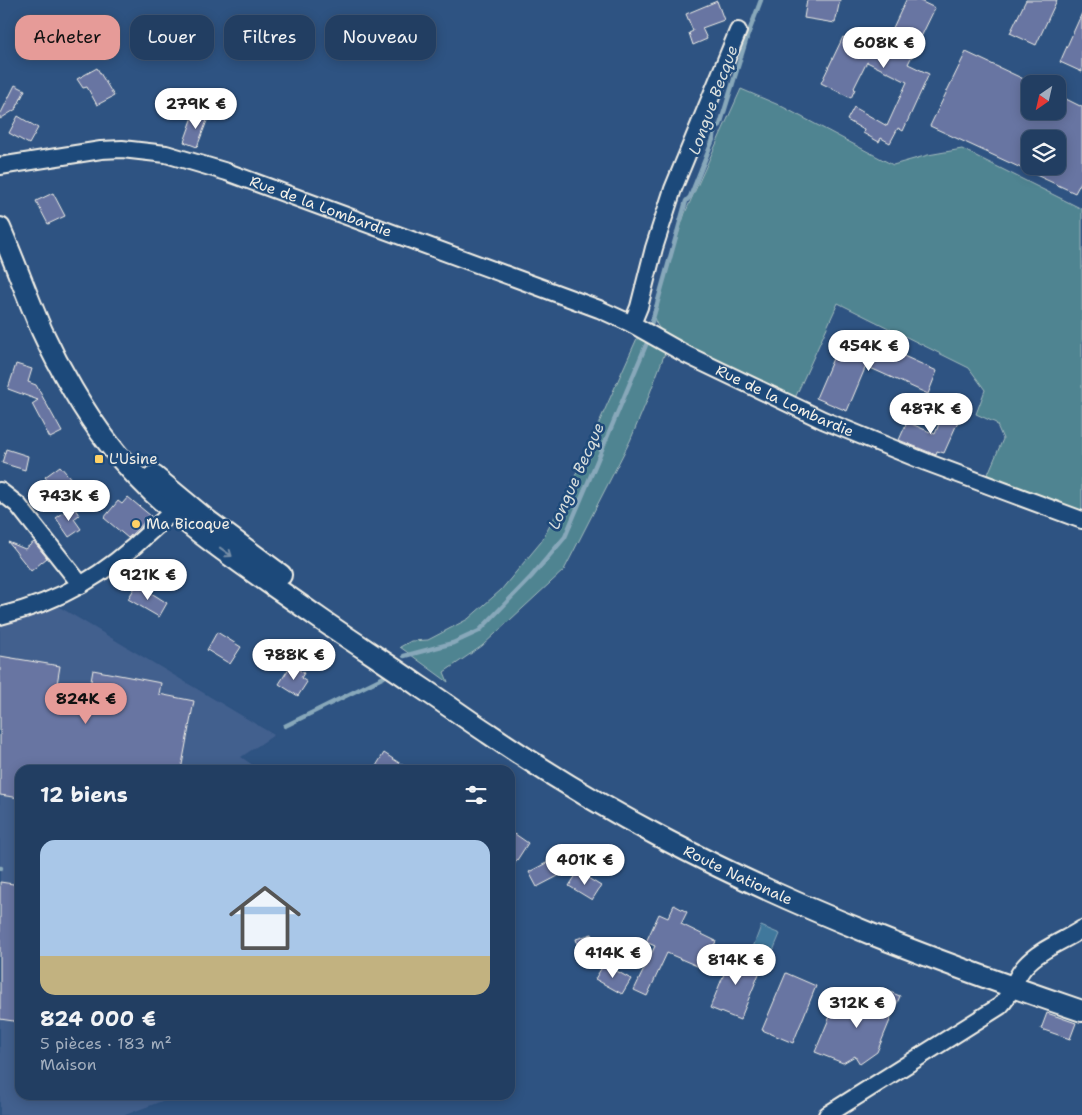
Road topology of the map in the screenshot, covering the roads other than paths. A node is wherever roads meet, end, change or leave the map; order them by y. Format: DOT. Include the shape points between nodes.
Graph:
graph roads {
  1 [pos="738,31"];
  2 [pos="0,166"];
  3 [pos="0,228"];
  4 [pos="632,324"];
  5 [pos="0,491"];
  6 [pos="178,506"];
  7 [pos="1082,520"];
  8 [pos="81,584"];
  9 [pos="0,616"];
  10 [pos="1082,929"];
  11 [pos="1013,988"];
  12 [pos="1082,1011"];
  13 [pos="827,1115"];
  1 -- 4 [label="street" via="673,189"];
  2 -- 4 [label="street, Rue de la Lombardie" via="111,149 145,150 172,156 262,184"];
  3 -- 6 [label="street, Route Nationale" via="45,337 81,401"];
  4 -- 7 [label="street, Rue de la Lombardie" via="687,355 823,420"];
  5 -- 8 [label="street" via="18,504"];
  6 -- 8 [label="street" via="122,559"];
  6 -- 11 [label="street, Route Nationale" via="320,603 419,685 521,755 607,808 736,875 826,916"];
  8 -- 9 [label="street" via="46,602"];
  10 -- 11 [label="street" via="1027,964"];
  11 -- 12 [label="street, Route Nationale"];
  11 -- 13 [label="street" via="1000,1006"];
}
